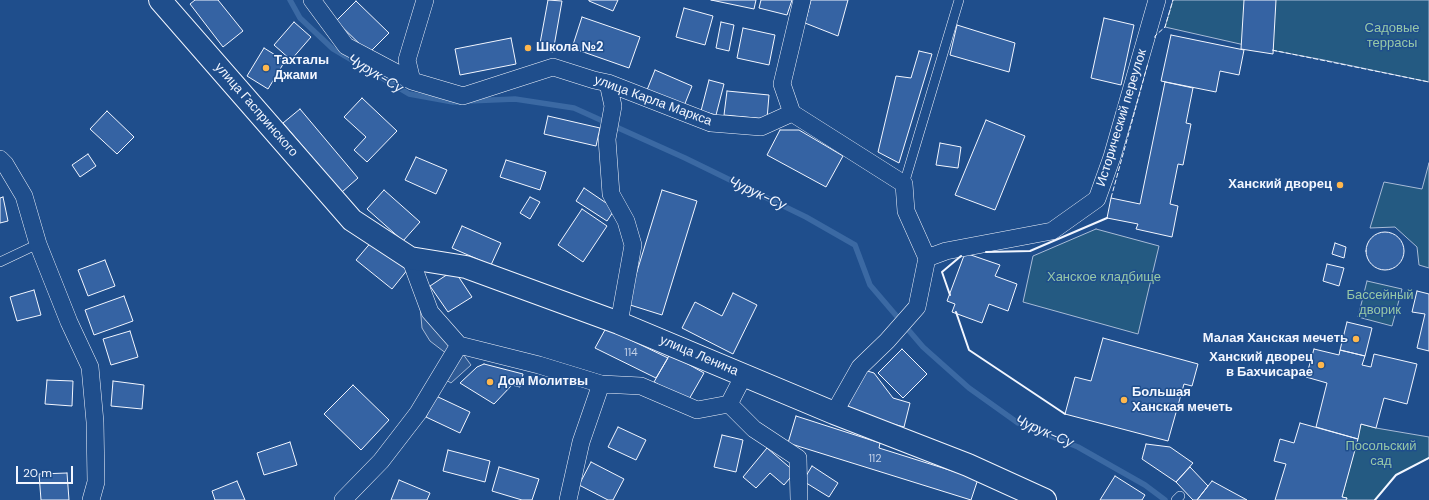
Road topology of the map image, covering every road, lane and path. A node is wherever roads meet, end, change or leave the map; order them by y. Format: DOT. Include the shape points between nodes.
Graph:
graph roads {
  1 [pos="160,0"];
  2 [pos="312,0"];
  3 [pos="425,0"];
  4 [pos="802,0"];
  5 [pos="959,0"];
  6 [pos="1158,0"];
  7 [pos="412,81"];
  8 [pos="608,83"];
  9 [pos="792,114"];
  10 [pos="0,159"];
  11 [pos="904,184"];
  12 [pos="352,220"];
  13 [pos="38,244"];
  14 [pos="410,258"];
  15 [pos="928,258"];
  16 [pos="0,262"];
  17 [pos="619,323"];
  18 [pos="459,345"];
  19 [pos="744,375"];
  20 [pos="601,384"];
  21 [pos="729,404"];
  22 [pos="834,413"];
  23 [pos="1036,498"];
  24 [pos="91,500"];
  25 [pos="343,500"];
  26 [pos="568,500"];
  27 [pos="799,500"];
  1 -- 12 [label="main road, улица Гаспринского"];
  2 -- 7 [label="street, улица Карла Маркса" via="346,46"];
  3 -- 7 [label="street" via="407,60"];
  4 -- 9 [label="street" via="782,84"];
  5 -- 11 [label="lane"];
  6 -- 15 [label="street, Исторический переулок" via="1098,199 1052,231 946,251"];
  7 -- 8 [label="street, улица Карла Маркса" via="463,96 553,67"];
  8 -- 9 [label="street, улица Карла Маркса" via="711,124 761,127"];
  8 -- 17 [label="street" via="613,106 607,139 611,194 626,221 633,245"];
  9 -- 11 [label="street"];
  10 -- 13 [label="street" via="24,196"];
  11 -- 15 [label="street" via="906,211"];
  12 -- 14 [label="main road, улица Ленина"];
  13 -- 16 [label="lane"];
  13 -- 24 [label="street" via="90,367 95,422 96,482"];
  14 -- 17 [label="main road, улица Ленина" via="466,267"];
  14 -- 18 [label="street" via="430,312"];
  15 -- 22 [label="street" via="917,307 860,367"];
  17 -- 19 [label="main road, улица Ленина"];
  18 -- 20 [label="street"];
  18 -- 25 [label="street" via="418,413 381,461"];
  19 -- 21 [label="street"];
  19 -- 22 [label="main road, улица Ленина"];
  20 -- 21 [label="street" via="641,386 697,410"];
  20 -- 26 [label="street" via="581,442"];
  21 -- 27 [label="street" via="754,429 798,458"];
  22 -- 23 [label="main road, улица Ленина" via="968,465"];
}
